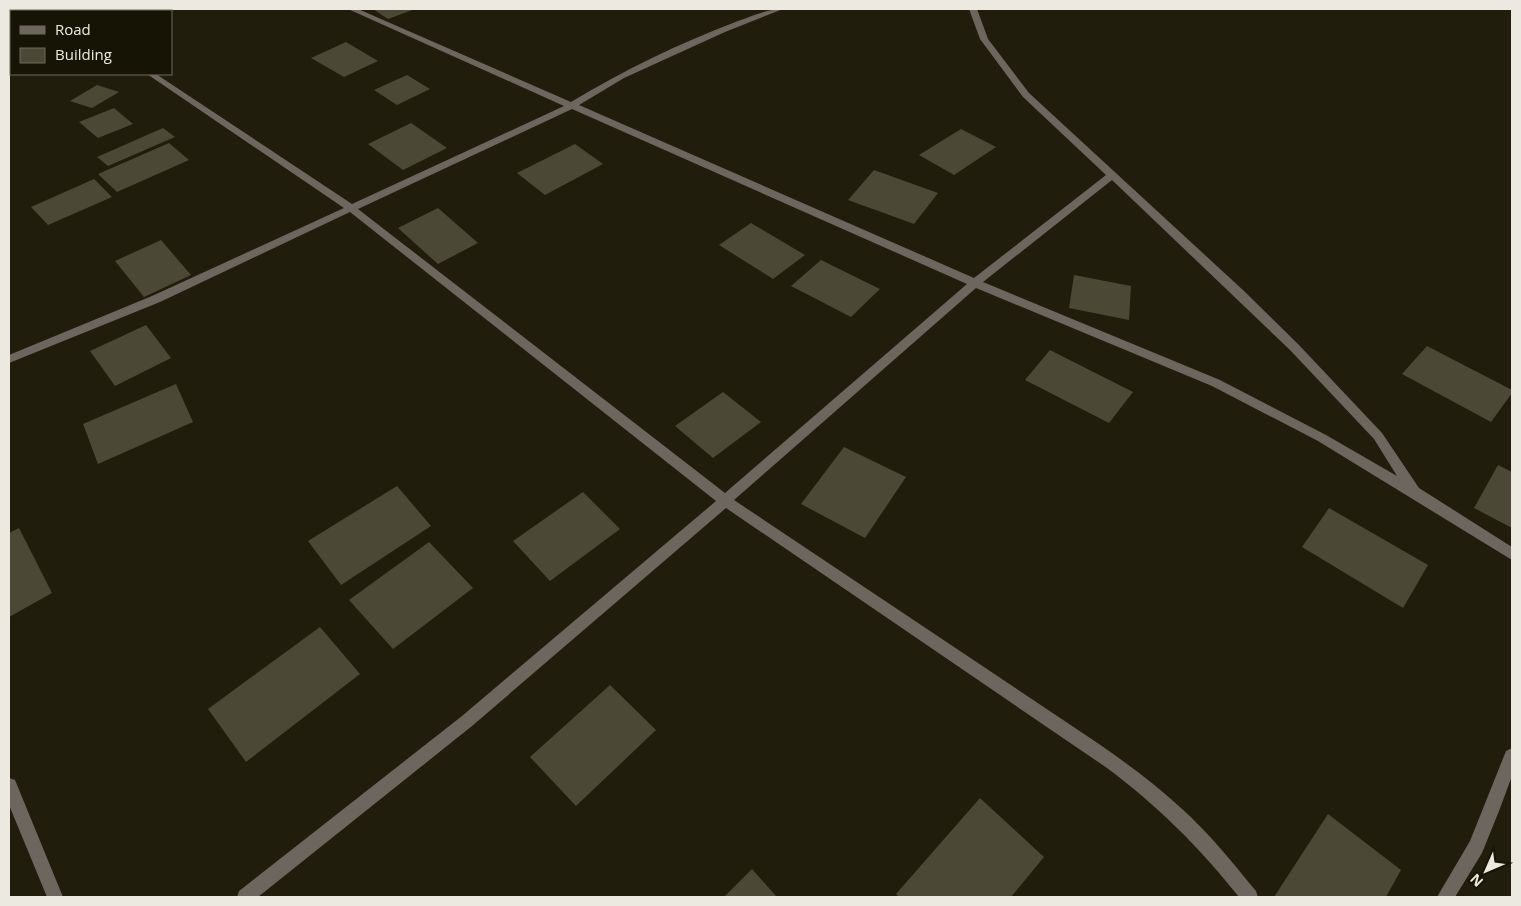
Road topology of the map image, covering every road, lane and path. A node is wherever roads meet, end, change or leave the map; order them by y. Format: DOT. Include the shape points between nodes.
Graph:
graph roads {
  1 [pos="352,9"];
  2 [pos="779,9"];
  3 [pos="973,9"];
  4 [pos="152,75"];
  5 [pos="573,105"];
  6 [pos="1112,175"];
  7 [pos="351,208"];
  8 [pos="975,283"];
  9 [pos="9,359"];
  10 [pos="1414,492"];
  11 [pos="725,501"];
  12 [pos="1512,554"];
  13 [pos="1512,756"];
  14 [pos="9,786"];
  15 [pos="55,897"];
  16 [pos="245,897"];
  17 [pos="1250,897"];
  18 [pos="1445,897"];
  1 -- 5 [label="street"];
  2 -- 5 [label="street" via="722,30 621,76"];
  3 -- 6 [label="street" via="984,39 1026,95"];
  4 -- 7 [label="street"];
  5 -- 7 [label="street"];
  5 -- 8 [label="street"];
  6 -- 8 [label="street"];
  6 -- 10 [label="street" via="1240,294 1333,387 1378,436"];
  7 -- 9 [label="street" via="156,299"];
  7 -- 11 [label="street"];
  8 -- 10 [label="street" via="1216,383 1322,438"];
  8 -- 11 [label="street"];
  10 -- 12 [label="street"];
  11 -- 16 [label="street" via="467,721"];
  11 -- 17 [label="street" via="1138,782 1177,814"];
  13 -- 18 [label="street" via="1478,844"];
  14 -- 15 [label="street"];
}
